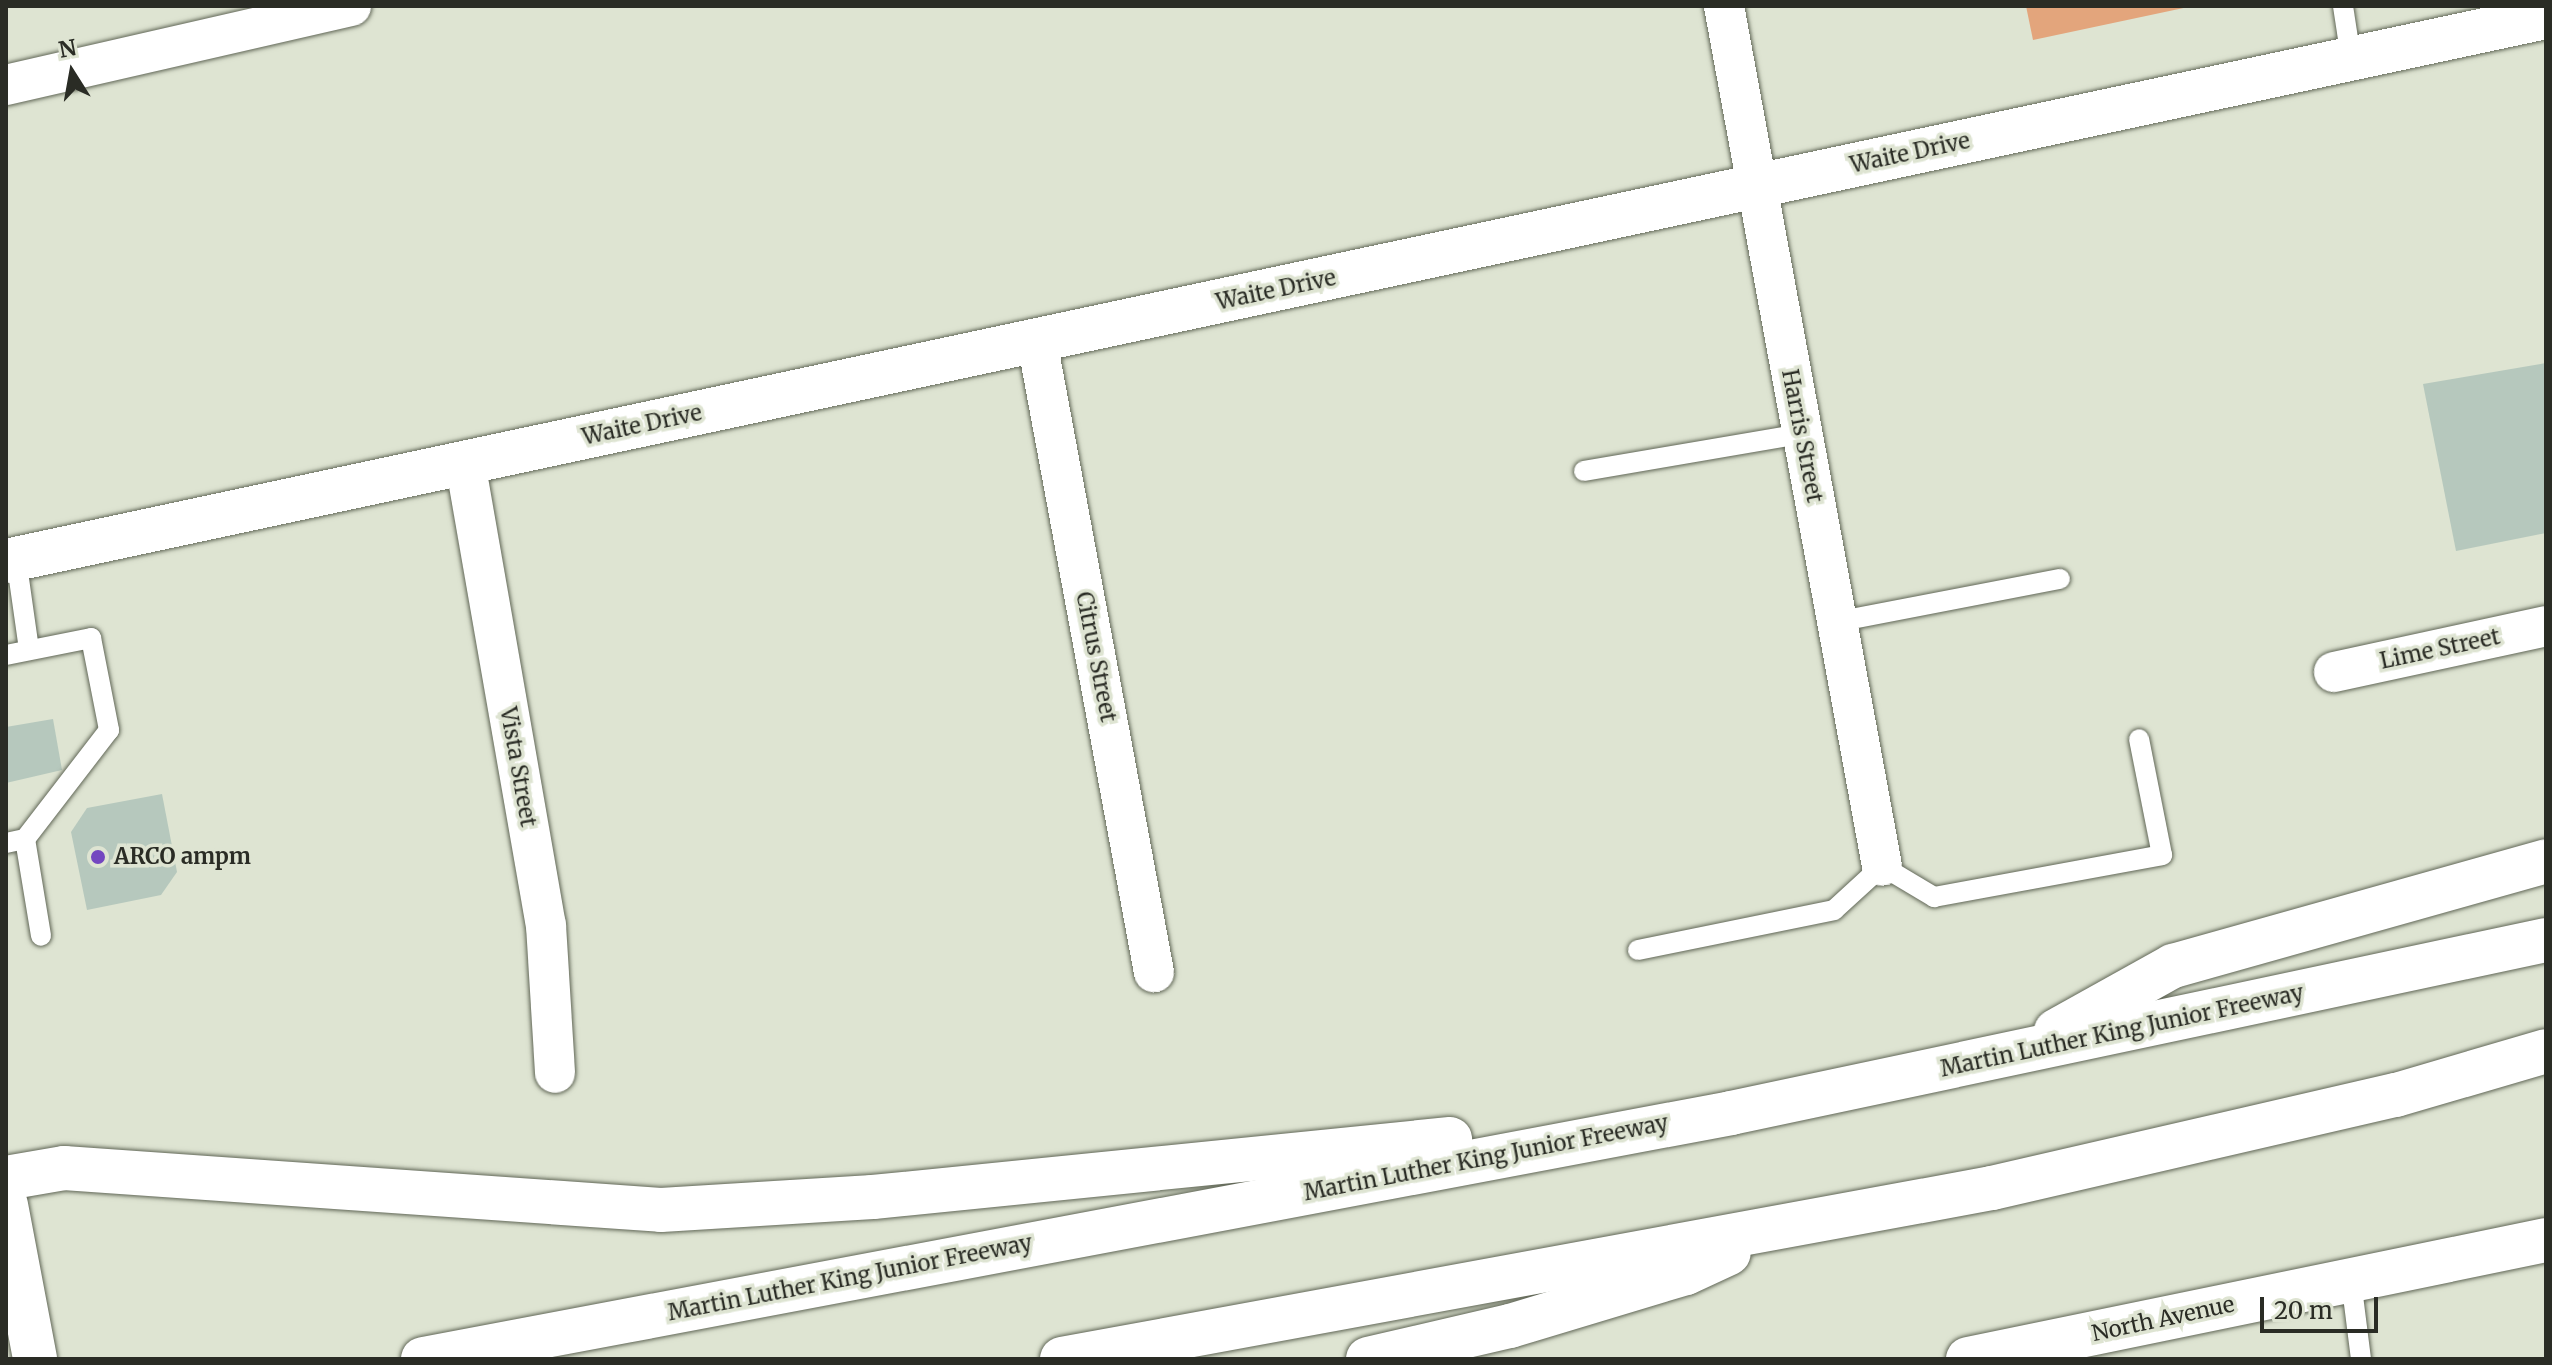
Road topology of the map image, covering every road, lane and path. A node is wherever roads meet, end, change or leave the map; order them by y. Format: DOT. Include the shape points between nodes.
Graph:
graph roads {
  1 [pos="1724,6"];
  2 [pos="2343,6"];
  3 [pos="336,8"];
  4 [pos="2546,17"];
  5 [pos="2351,58"];
  6 [pos="6,85"];
  7 [pos="1754,187"];
  8 [pos="1037,341"];
  9 [pos="1801,434"];
  10 [pos="465,462"];
  11 [pos="1584,471"];
  12 [pos="11,560"];
  13 [pos="2060,579"];
  14 [pos="1836,622"];
  15 [pos="2546,626"];
  16 [pos="29,649"];
  17 [pos="6,655"];
  18 [pos="2334,672"];
  19 [pos="2139,739"];
  20 [pos="15,841"];
  21 [pos="2546,861"];
  22 [pos="1882,866"];
  23 [pos="41,936"];
  24 [pos="2546,940"];
  25 [pos="1638,950"];
  26 [pos="1154,972"];
  27 [pos="2022,1051"];
  28 [pos="2546,1051"];
  29 [pos="555,1073"];
  30 [pos="1731,1113"];
  31 [pos="6,1178"];
  32 [pos="6,1205"];
  33 [pos="1788,1225"];
  34 [pos="2546,1240"];
  35 [pos="2351,1280"];
  36 [pos="1975,1358"];
  37 [pos="35,1359"];
  38 [pos="423,1359"];
  39 [pos="1062,1359"];
  40 [pos="1368,1359"];
  41 [pos="2361,1359"];
  1 -- 7 [label="street, Harris Street"];
  2 -- 5 [label="lane"];
  3 -- 6 [label="street"];
  4 -- 5 [label="main road, Waite Drive"];
  5 -- 7 [label="main road, Waite Drive"];
  7 -- 8 [label="main road, Waite Drive"];
  7 -- 9 [label="street, Harris Street"];
  8 -- 10 [label="main road, Waite Drive"];
  8 -- 26 [label="street, Citrus Street"];
  9 -- 11 [label="lane"];
  9 -- 14 [label="street, Harris Street"];
  10 -- 12 [label="main road, Waite Drive"];
  10 -- 29 [label="street, Vista Street" via="546,925"];
  12 -- 16 [label="lane"];
  13 -- 14 [label="lane"];
  14 -- 22 [label="street, Harris Street"];
  15 -- 18 [label="street, Lime Street"];
  16 -- 17 [label="lane"];
  16 -- 20 [label="lane" via="91,638 109,730"];
  19 -- 22 [label="lane" via="2162,855 1934,897"];
  20 -- 23 [label="lane"];
  21 -- 27 [label="main road" via="2173,966"];
  22 -- 25 [label="lane" via="1834,910"];
  24 -- 27 [label="main road, Martin Luther King Junior Freeway"];
  27 -- 30 [label="main road, Martin Luther King Junior Freeway"];
  28 -- 33 [label="main road" via="2334,1110 1992,1188"];
  30 -- 31 [label="main road" via="748,1207 529,1206 325,1183 64,1168"];
  30 -- 38 [label="main road, Martin Luther King Junior Freeway"];
  32 -- 37 [label="main road"];
  33 -- 39 [label="main road"];
  33 -- 40 [label="main road" via="1686,1273"];
  34 -- 35 [label="main road, North Avenue"];
  35 -- 36 [label="main road, North Avenue"];
  35 -- 41 [label="lane"];
}
